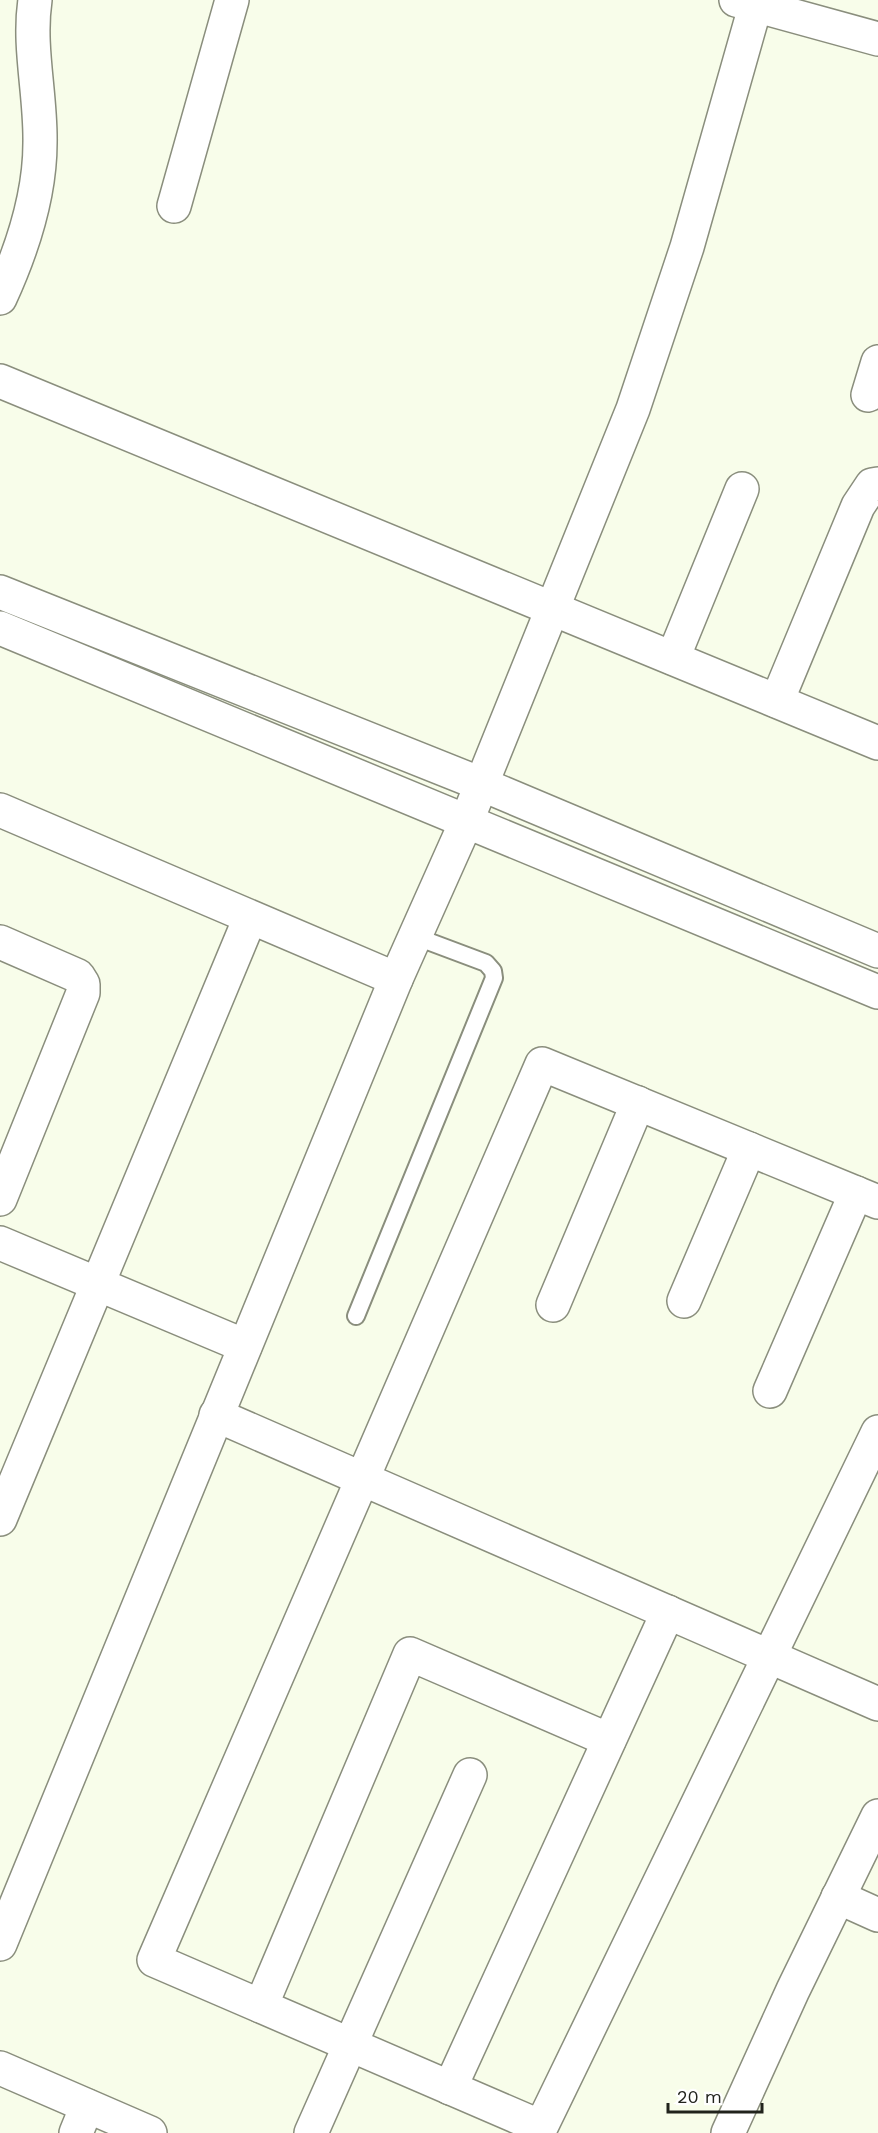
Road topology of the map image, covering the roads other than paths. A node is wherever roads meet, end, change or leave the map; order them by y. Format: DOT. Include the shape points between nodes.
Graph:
graph roads {
  1 [pos="35,0"];
  2 [pos="232,0"];
  3 [pos="749,2"];
  4 [pos="878,39"];
  5 [pos="174,206"];
  6 [pos="0,298"];
  7 [pos="878,362"];
  8 [pos="0,381"];
  9 [pos="868,394"];
  10 [pos="878,484"];
  11 [pos="742,489"];
  12 [pos="0,592"];
  13 [pos="551,608"];
  14 [pos="0,628"];
  15 [pos="673,658"];
  16 [pos="777,701"];
  17 [pos="878,743"];
  18 [pos="481,784"];
  19 [pos="0,810"];
  20 [pos="466,820"];
  21 [pos="250,918"];
  22 [pos="414,936"];
  23 [pos="0,942"];
  24 [pos="878,951"];
  25 [pos="396,979"];
  26 [pos="878,992"];
  27 [pos="638,1102"];
  28 [pos="749,1149"];
  29 [pos="867,1198"];
  30 [pos="0,1199"];
  31 [pos="0,1243"];
  32 [pos="98,1284"];
  33 [pos="684,1301"];
  34 [pos="553,1305"];
  35 [pos="356,1316"];
  36 [pos="245,1346"];
  37 [pos="770,1391"];
  38 [pos="216,1415"];
  39 [pos="878,1432"];
  40 [pos="363,1477"];
  41 [pos="0,1519"];
  42 [pos="668,1612"];
  43 [pos="769,1656"];
  44 [pos="878,1704"];
  45 [pos="609,1740"];
  46 [pos="470,1775"];
  47 [pos="878,1816"];
  48 [pos="838,1897"];
  49 [pos="878,1915"];
  50 [pos="0,1944"];
  51 [pos="261,2006"];
  52 [pos="348,2044"];
  53 [pos="0,2068"];
  54 [pos="450,2088"];
  55 [pos="82,2120"];
  56 [pos="150,2133"];
  57 [pos="311,2133"];
  58 [pos="728,2133"];
  1 -- 6 [label="street" via="39,155 33,202 14,267"];
  2 -- 5 [label="street"];
  3 -- 4 [label="street"];
  3 -- 13 [label="street" via="687,247 633,409"];
  7 -- 9 [label="street"];
  8 -- 13 [label="street"];
  10 -- 16 [label="street" via="865,492 858,506"];
  11 -- 15 [label="street"];
  12 -- 18 [label="street"];
  13 -- 15 [label="street"];
  13 -- 18 [label="street"];
  14 -- 20 [label="street"];
  15 -- 16 [label="street"];
  16 -- 17 [label="street"];
  18 -- 20 [label="street"];
  18 -- 24 [label="street"];
  19 -- 21 [label="street"];
  20 -- 22 [label="street"];
  20 -- 26 [label="street"];
  21 -- 25 [label="street"];
  21 -- 32 [label="street"];
  22 -- 25 [label="street"];
  22 -- 35 [label="lane" via="486,963 494,978"];
  23 -- 30 [label="street" via="78,976 83,993"];
  25 -- 36 [label="street"];
  27 -- 28 [label="street"];
  27 -- 34 [label="street"];
  27 -- 40 [label="street" via="542,1064"];
  28 -- 29 [label="street"];
  28 -- 33 [label="street"];
  29 -- 37 [label="street"];
  31 -- 32 [label="street"];
  32 -- 36 [label="street"];
  32 -- 41 [label="street"];
  36 -- 38 [label="street"];
  38 -- 40 [label="street"];
  38 -- 50 [label="street"];
  39 -- 43 [label="street"];
  40 -- 42 [label="street"];
  40 -- 51 [label="street" via="154,1960"];
  42 -- 43 [label="street"];
  42 -- 45 [label="street"];
  43 -- 44 [label="street"];
  43 -- 54 [label="street" via="541,2127"];
  45 -- 51 [label="street" via="410,1654"];
  45 -- 54 [label="street"];
  46 -- 52 [label="street"];
  47 -- 48 [label="street"];
  48 -- 49 [label="street"];
  48 -- 58 [label="street"];
  51 -- 52 [label="street"];
  52 -- 54 [label="street"];
  52 -- 57 [label="street"];
  53 -- 55 [label="street"];
  55 -- 56 [label="street"];
}
